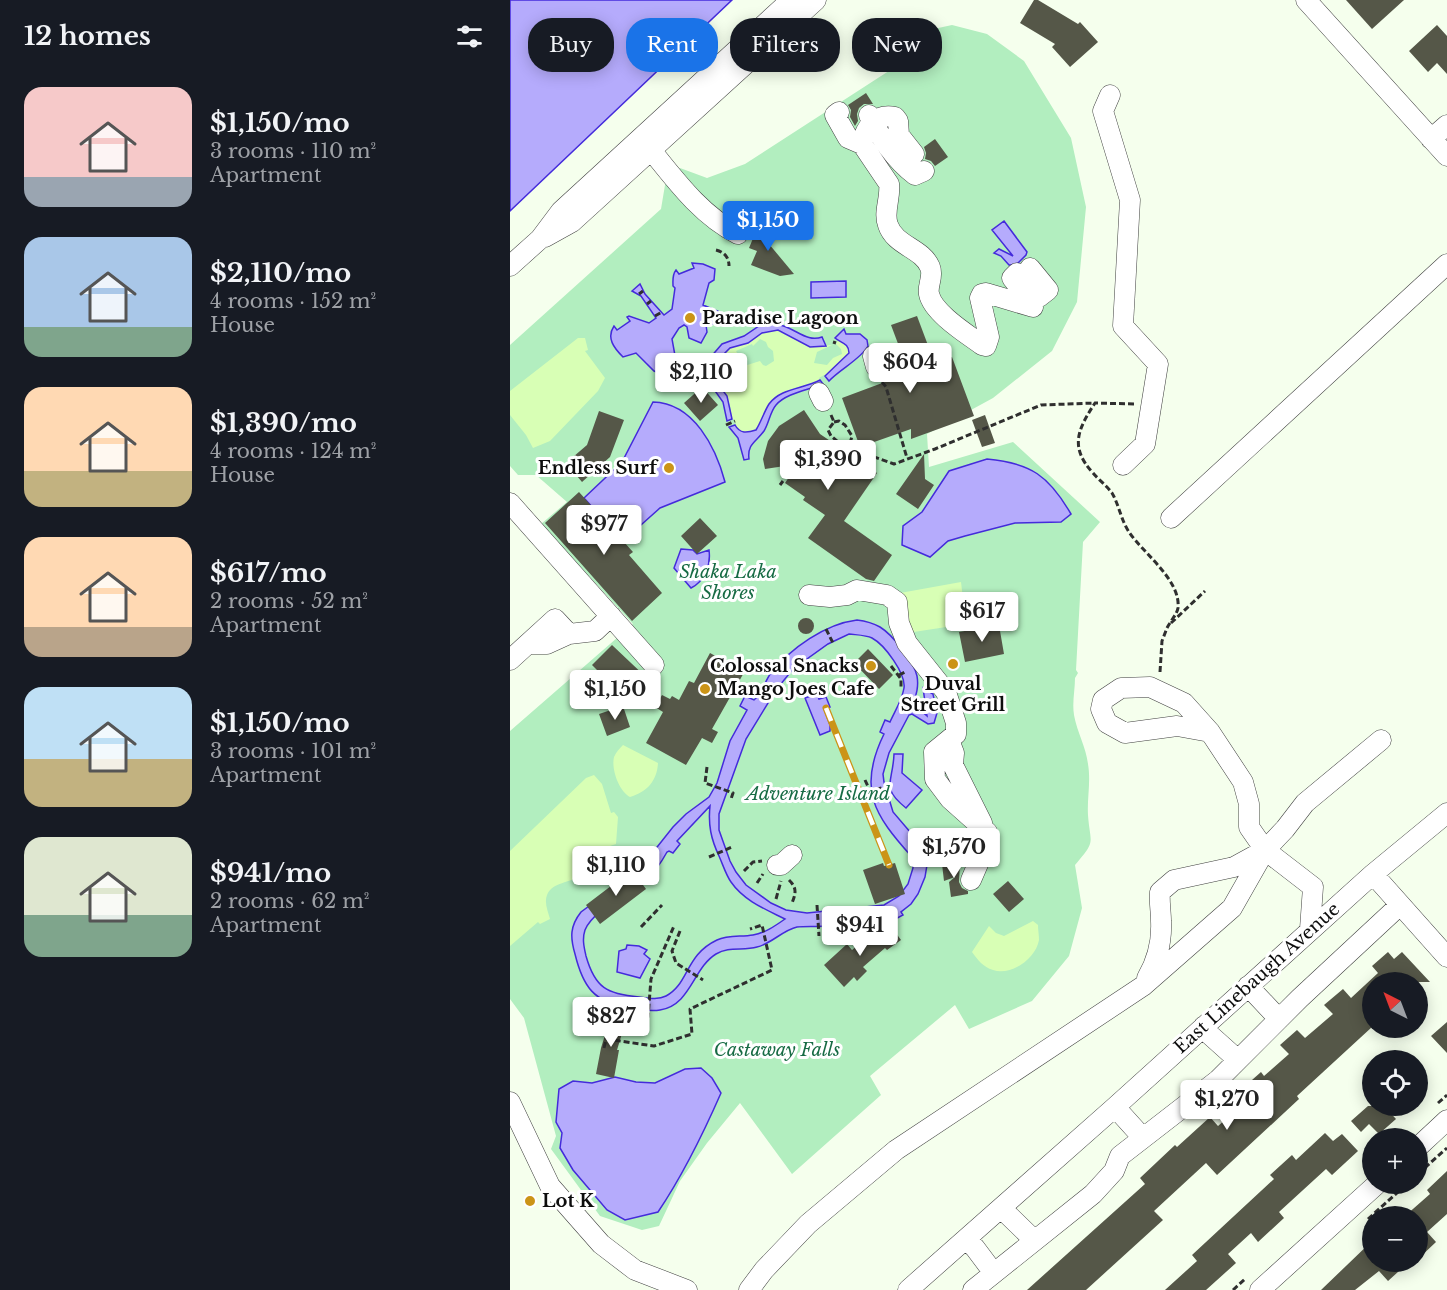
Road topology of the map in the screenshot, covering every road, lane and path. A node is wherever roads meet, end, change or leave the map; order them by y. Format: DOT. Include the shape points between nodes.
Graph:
graph roads {
  1 [pos="791,0"];
  2 [pos="816,0"];
  3 [pos="1306,0"];
  4 [pos="1110,95"];
  5 [pos="839,112"];
  6 [pos="1447,125"];
  7 [pos="1431,139"];
  8 [pos="862,144"];
  9 [pos="651,150"];
  10 [pos="1447,156"];
  11 [pos="919,163"];
  12 [pos="738,234"];
  13 [pos="540,239"];
  14 [pos="716,250"];
  15 [pos="1447,264"];
  16 [pos="510,266"];
  17 [pos="729,266"];
  18 [pos="1030,268"];
  19 [pos="651,301"];
  20 [pos="647,304"];
  21 [pos="662,312"];
  22 [pos="655,316"];
  23 [pos="876,366"];
  24 [pos="824,402"];
  25 [pos="1095,403"];
  26 [pos="1134,404"];
  27 [pos="735,422"];
  28 [pos="834,422"];
  29 [pos="726,425"];
  30 [pos="849,447"];
  31 [pos="907,459"];
  32 [pos="1123,465"];
  33 [pos="510,504"];
  34 [pos="1171,518"];
  35 [pos="1205,591"];
  36 [pos="809,595"];
  37 [pos="611,616"];
  38 [pos="1167,628"];
  39 [pos="826,629"];
  40 [pos="569,634"];
  41 [pos="833,643"];
  42 [pos="528,644"];
  43 [pos="510,660"];
  44 [pos="654,665"];
  45 [pos="891,666"];
  46 [pos="901,687"];
  47 [pos="1159,692"];
  48 [pos="1210,732"];
  49 [pos="1381,740"];
  50 [pos="707,767"];
  51 [pos="865,780"];
  52 [pos="885,787"];
  53 [pos="731,799"];
  54 [pos="1447,813"];
  55 [pos="732,847"];
  56 [pos="1265,850"];
  57 [pos="709,857"];
  58 [pos="781,865"];
  59 [pos="744,871"];
  60 [pos="1373,874"];
  61 [pos="971,880"];
  62 [pos="776,899"];
  63 [pos="792,903"];
  64 [pos="662,905"];
  65 [pos="817,905"];
  66 [pos="1400,905"];
  67 [pos="674,926"];
  68 [pos="641,927"];
  69 [pos="750,929"];
  70 [pos="1310,929"];
  71 [pos="680,931"];
  72 [pos="819,936"];
  73 [pos="1447,957"];
  74 [pos="703,980"];
  75 [pos="1143,986"];
  76 [pos="1248,986"];
  77 [pos="1279,1019"];
  78 [pos="1204,1026"];
  79 [pos="607,1029"];
  80 [pos="604,1048"];
  81 [pos="1238,1060"];
  82 [pos="510,1102"];
  83 [pos="1115,1107"];
  84 [pos="1447,1120"];
  85 [pos="1143,1138"];
  86 [pos="1428,1138"];
  87 [pos="1447,1148"];
  88 [pos="1428,1165"];
  89 [pos="1366,1194"];
  90 [pos="1001,1208"];
  91 [pos="966,1239"];
  92 [pos="1034,1240"];
  93 [pos="993,1272"];
  94 [pos="687,1290"];
  95 [pos="749,1290"];
  96 [pos="908,1290"];
  97 [pos="973,1290"];
  98 [pos="1260,1290"];
  1 -- 13 [label="street" via="561,211"];
  2 -- 9 [label="street"];
  3 -- 7 [label="street"];
  4 -- 32 [label="street" via="1103,111 1130,200 1123,326 1158,364 1145,444"];
  5 -- 8 [label="street" via="835,115 848,138"];
  6 -- 7 [label="street"];
  7 -- 10 [label="street"];
  8 -- 11 [label="street" via="871,118 895,117 899,135"];
  8 -- 18 [label="street" via="889,184 886,216 890,231 927,262 932,273 930,296 938,309 982,345 989,338 982,294 1032,308 1012,278 1017,273 1040,297 1048,290"];
  9 -- 12 [label="street" via="691,197"];
  9 -- 13 [label="street" via="572,222"];
  13 -- 16 [label="street"];
  14 -- 17 [label="path" via="724,254"];
  15 -- 34 [label="street"];
  19 -- 20 [label="path"];
  21 -- 22 [label="path"];
  23 -- 31 [label="path"];
  24 -- 28 [label="path"];
  25 -- 26 [label="path"];
  25 -- 31 [label="path" via="1041,405"];
  25 -- 38 [label="path" via="1079,430 1079,449 1090,471 1111,492 1128,531 1176,592 1178,609"];
  27 -- 29 [label="path"];
  28 -- 30 [label="path" via="839,421 852,436"];
  28 -- 30 [label="path" via="828,430 831,436"];
  30 -- 31 [label="path" via="894,464"];
  33 -- 37 [label="street"];
  35 -- 38 [label="path"];
  36 -- 61 [label="street" via="831,597 857,590 887,595 897,602 899,623 907,643 946,692 957,730 934,752 935,779 950,799 987,832"];
  37 -- 40 [label="street" via="595,631"];
  37 -- 44 [label="street"];
  38 -- 47 [label="path" via="1162,641"];
  39 -- 41 [label="path"];
  40 -- 42 [label="street" via="547,644"];
  40 -- 42 [label="street" via="555,620"];
  42 -- 43 [label="street"];
  45 -- 46 [label="path" via="899,675"];
  47 -- 48 [label="street" via="1184,703"];
  47 -- 48 [label="street" via="1150,687 1121,688 1103,700 1101,709 1107,723 1125,733 1177,726"];
  48 -- 56 [label="street" via="1243,782 1249,804 1249,827"];
  49 -- 56 [label="street" via="1305,802"];
  50 -- 53 [label="path" via="705,783 734,793"];
  51 -- 52 [label="path" via="870,791"];
  54 -- 60 [label="street, East Linebaugh Avenue"];
  55 -- 57 [label="path"];
  56 -- 70 [label="street" via="1313,887"];
  56 -- 75 [label="street" via="1232,908"];
  56 -- 75 [label="street" via="1234,867 1174,880 1160,892 1159,950"];
  58 -- 59 [label="path" via="753,862"];
  58 -- 62 [label="path"];
  58 -- 63 [label="path" via="795,887"];
  60 -- 66 [label="street"];
  60 -- 70 [label="street, East Linebaugh Avenue"];
  64 -- 68 [label="path"];
  65 -- 72 [label="path"];
  66 -- 73 [label="street"];
  66 -- 77 [label="street"];
  67 -- 79 [label="path" via="650,985 648,1017 638,1022 610,1014"];
  69 -- 80 [label="path" via="762,925 772,970 690,1009 692,1034 654,1046 606,1039"];
  70 -- 76 [label="street, East Linebaugh Avenue"];
  71 -- 74 [label="path" via="672,951 676,963"];
  75 -- 95 [label="street" via="896,1150 808,1224"];
  76 -- 77 [label="street"];
  76 -- 78 [label="street, East Linebaugh Avenue"];
  77 -- 81 [label="street"];
  78 -- 81 [label="street"];
  78 -- 83 [label="street, East Linebaugh Avenue"];
  81 -- 85 [label="street"];
  82 -- 94 [label="street" via="550,1186 601,1244 635,1270"];
  83 -- 85 [label="street"];
  83 -- 90 [label="street, East Linebaugh Avenue"];
  84 -- 86 [label="street"];
  85 -- 92 [label="street" via="1120,1156 1114,1171 1093,1194"];
  87 -- 88 [label="path"];
  89 -- 98 [label="street"];
  90 -- 91 [label="street, East Linebaugh Avenue"];
  90 -- 92 [label="street"];
  91 -- 93 [label="street"];
  91 -- 96 [label="street, East Linebaugh Avenue"];
  92 -- 93 [label="street"];
  93 -- 97 [label="street"];
}
